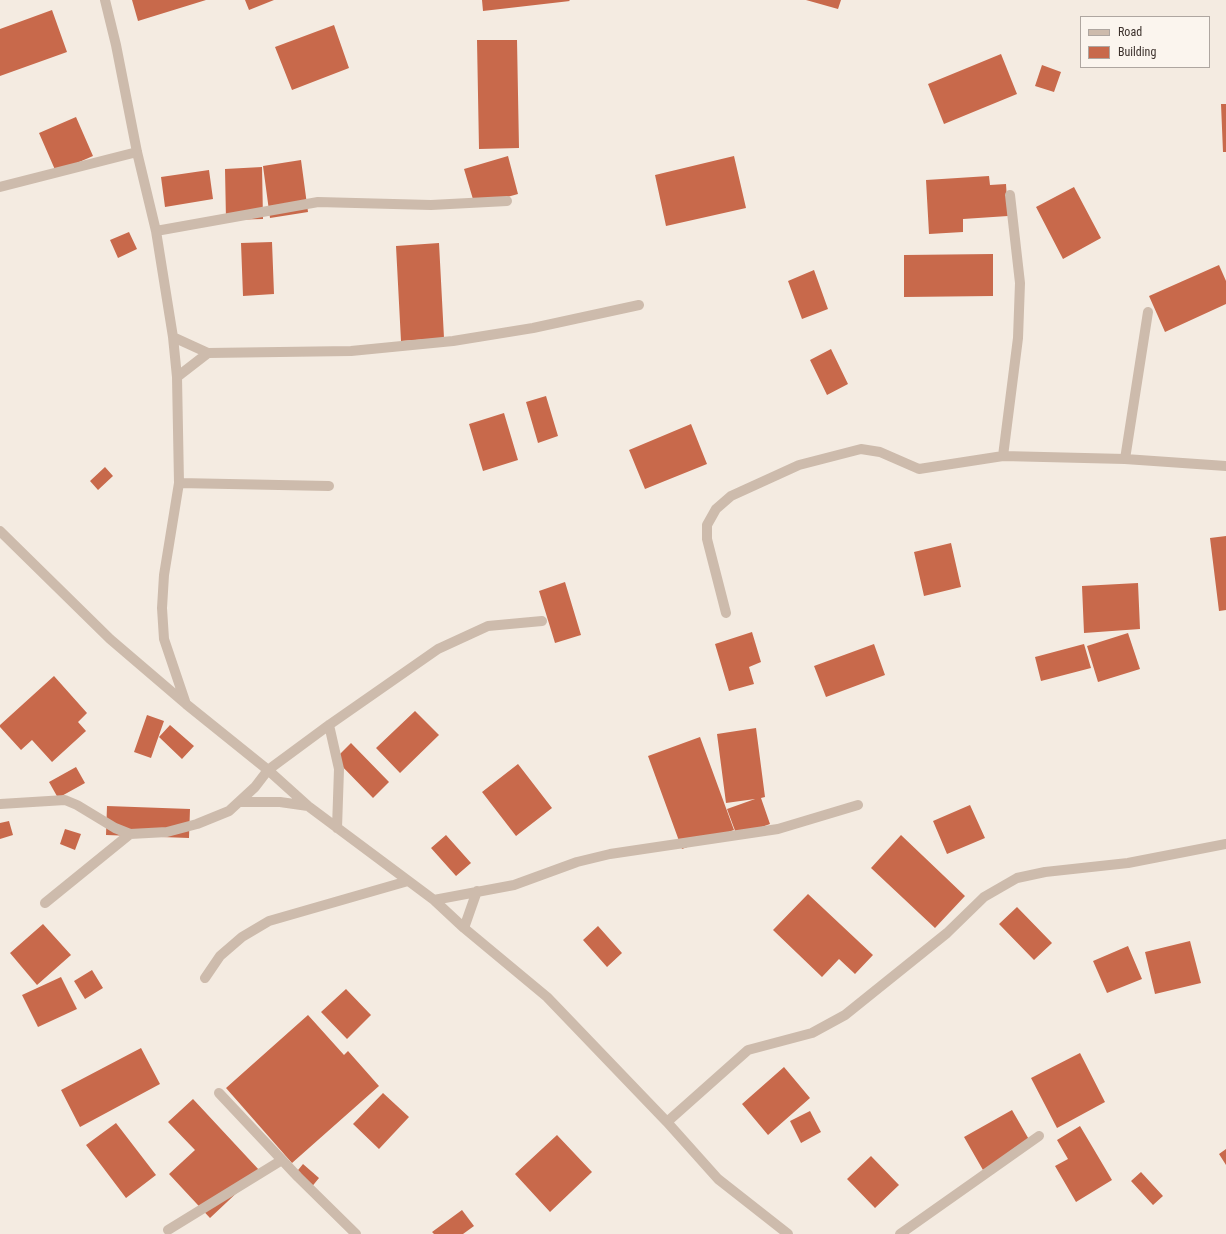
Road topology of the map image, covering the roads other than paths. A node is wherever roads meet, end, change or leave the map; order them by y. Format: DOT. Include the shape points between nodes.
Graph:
graph roads {
  1 [pos="105,0"];
  2 [pos="137,152"];
  3 [pos="0,188"];
  4 [pos="1010,195"];
  5 [pos="507,201"];
  6 [pos="156,231"];
  7 [pos="638,305"];
  8 [pos="1148,312"];
  9 [pos="173,337"];
  10 [pos="208,354"];
  11 [pos="177,377"];
  12 [pos="1003,456"];
  13 [pos="1125,459"];
  14 [pos="1226,466"];
  15 [pos="179,483"];
  16 [pos="329,486"];
  17 [pos="0,531"];
  18 [pos="726,613"];
  19 [pos="542,621"];
  20 [pos="186,704"];
  21 [pos="329,725"];
  22 [pos="268,770"];
  23 [pos="239,802"];
  24 [pos="0,804"];
  25 [pos="858,805"];
  26 [pos="308,806"];
  27 [pos="337,828"];
  28 [pos="130,834"];
  29 [pos="1226,844"];
  30 [pos="408,881"];
  31 [pos="477,892"];
  32 [pos="434,900"];
  33 [pos="45,903"];
  34 [pos="464,928"];
  35 [pos="206,978"];
  36 [pos="220,1093"];
  37 [pos="667,1122"];
  38 [pos="1039,1136"];
  39 [pos="282,1160"];
  40 [pos="168,1230"];
  41 [pos="356,1234"];
  42 [pos="788,1234"];
  43 [pos="900,1234"];
  1 -- 2 [label="street"];
  2 -- 3 [label="street"];
  2 -- 6 [label="street"];
  4 -- 12 [label="street" via="1020,283 1018,338"];
  5 -- 6 [label="street" via="431,205 318,202"];
  6 -- 9 [label="street"];
  7 -- 10 [label="street" via="533,328 453,341 351,351"];
  8 -- 13 [label="street"];
  9 -- 10 [label="street"];
  9 -- 11 [label="street"];
  10 -- 11 [label="street"];
  11 -- 15 [label="street"];
  12 -- 13 [label="street"];
  12 -- 18 [label="street" via="919,469 880,452 861,449 799,465 731,496 716,509 707,525 707,539"];
  13 -- 14 [label="street"];
  15 -- 16 [label="street"];
  15 -- 20 [label="street" via="164,575 162,608 164,639"];
  17 -- 20 [label="street" via="110,639"];
  19 -- 21 [label="street" via="488,626 438,649"];
  20 -- 22 [label="street"];
  21 -- 22 [label="street"];
  21 -- 27 [label="street" via="339,769"];
  22 -- 23 [label="street"];
  22 -- 26 [label="street"];
  23 -- 26 [label="street" via="280,802"];
  23 -- 28 [label="street" via="229,811 197,824 167,832"];
  24 -- 28 [label="street" via="65,800 77,804 115,828"];
  25 -- 31 [label="street" via="778,829 610,854 577,862 514,885"];
  26 -- 27 [label="street"];
  27 -- 30 [label="street"];
  28 -- 33 [label="street"];
  29 -- 37 [label="street" via="1128,864 1045,872 1017,878 984,897 947,933 845,1015 812,1033 748,1050"];
  30 -- 32 [label="street"];
  30 -- 35 [label="street" via="269,921 242,936 220,956"];
  31 -- 32 [label="street"];
  31 -- 34 [label="street"];
  32 -- 34 [label="street"];
  34 -- 37 [label="street" via="547,997"];
  36 -- 39 [label="street"];
  37 -- 42 [label="street" via="718,1179"];
  38 -- 43 [label="street"];
  39 -- 40 [label="street"];
  39 -- 41 [label="street"];
}
